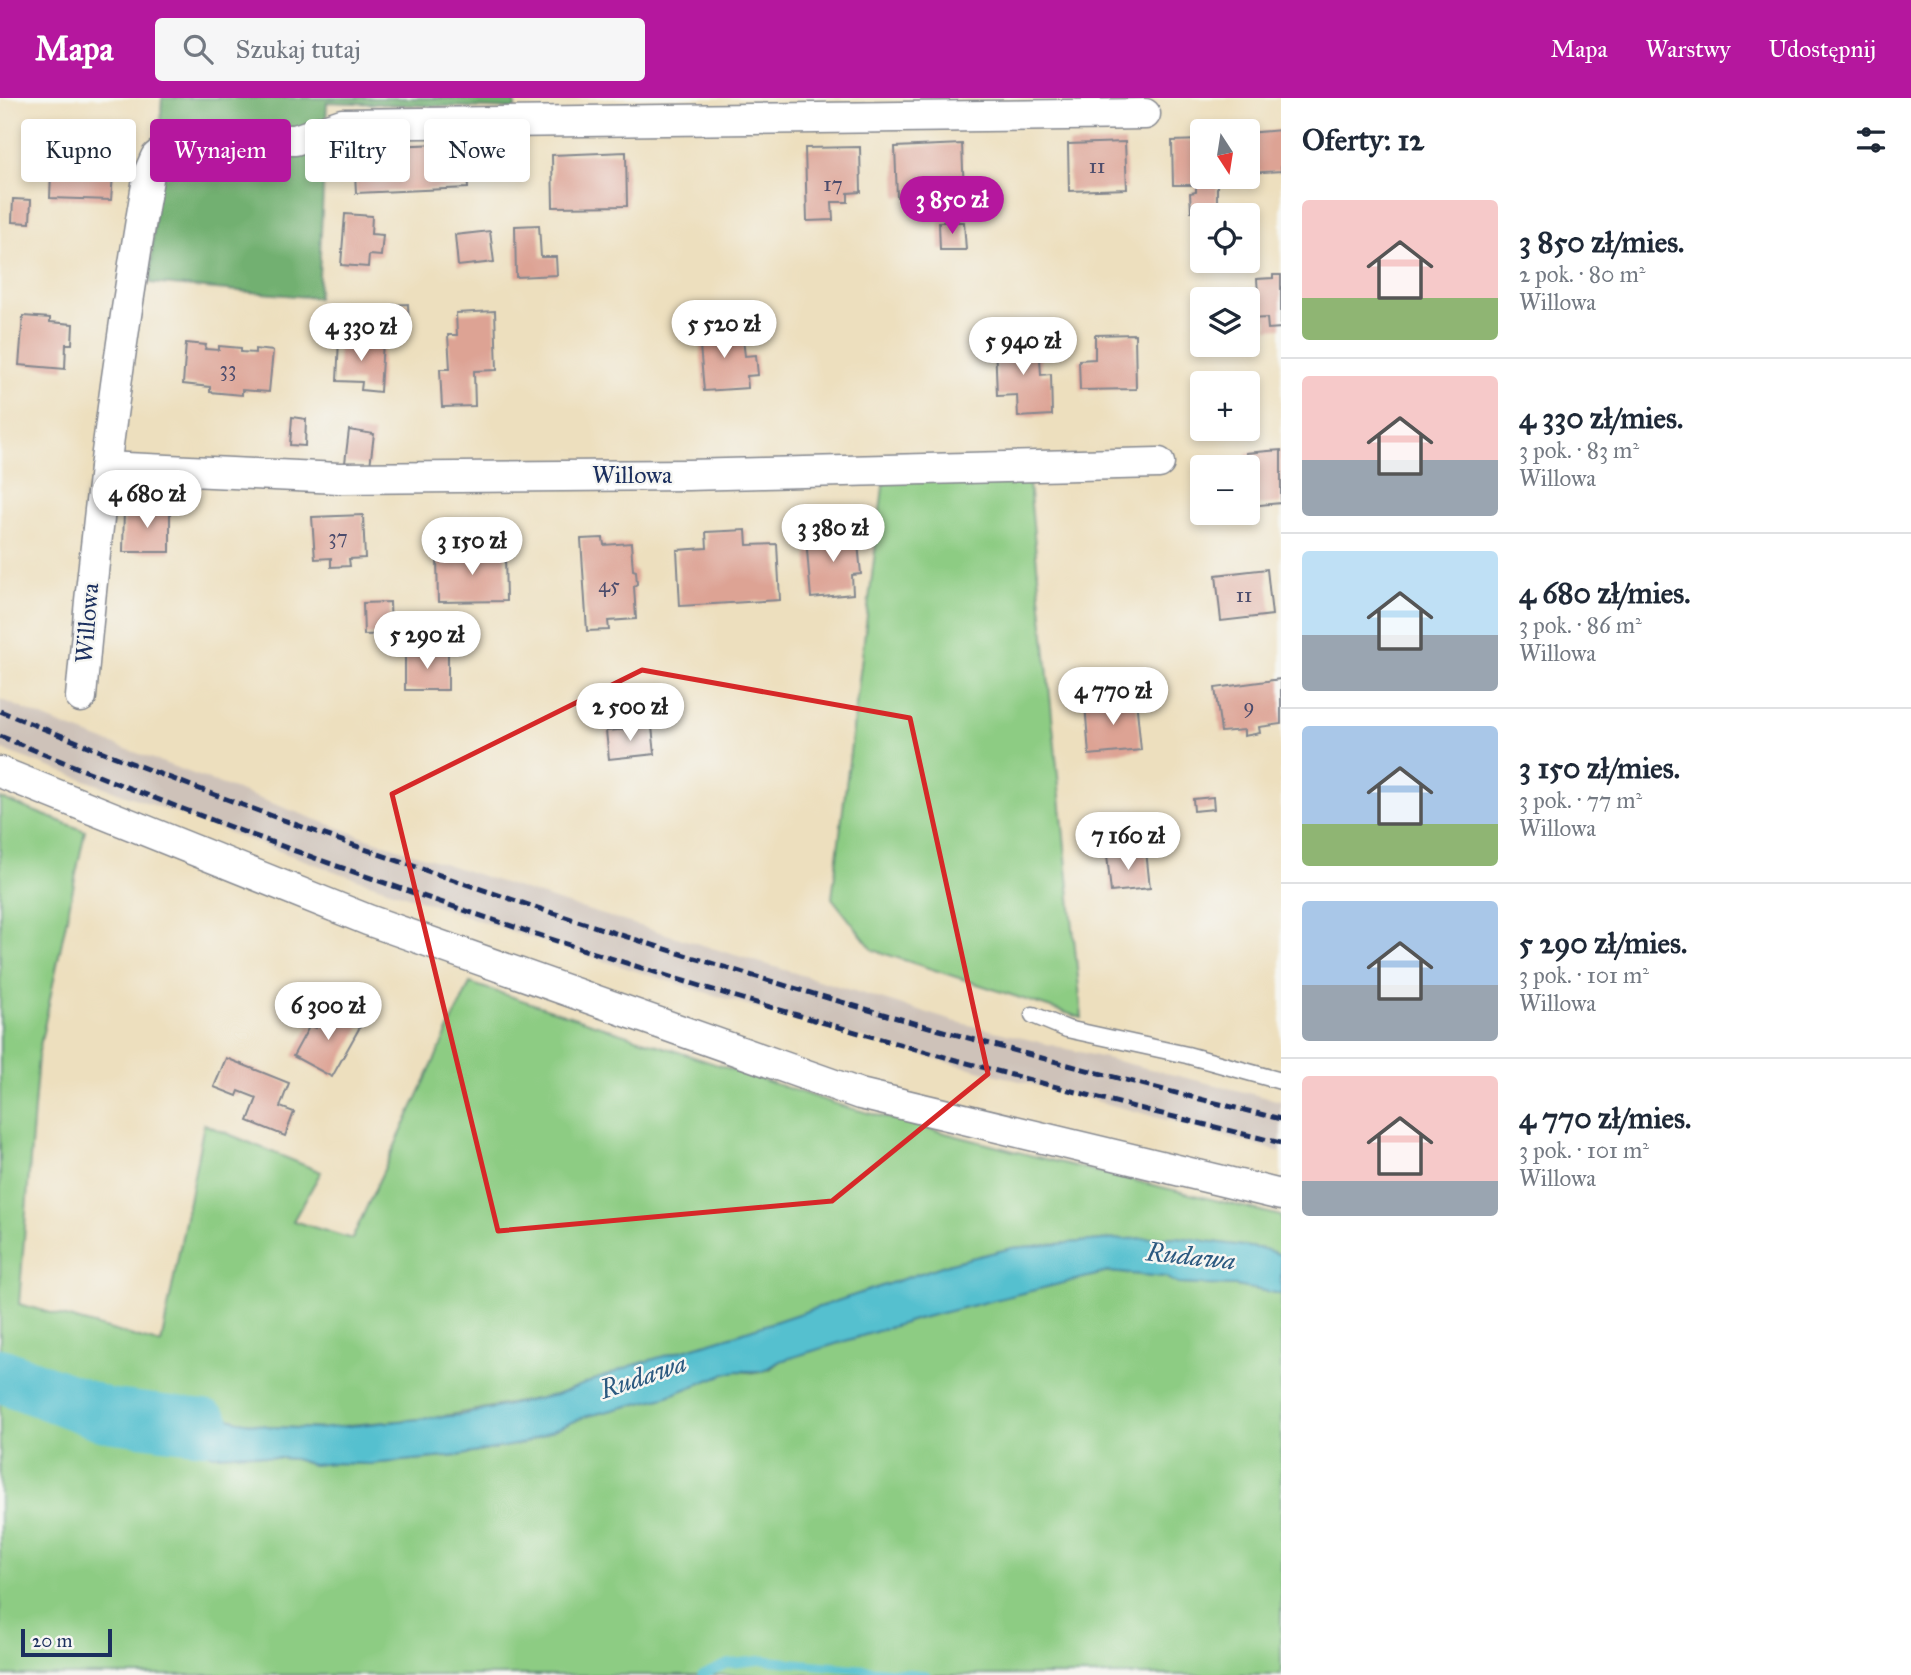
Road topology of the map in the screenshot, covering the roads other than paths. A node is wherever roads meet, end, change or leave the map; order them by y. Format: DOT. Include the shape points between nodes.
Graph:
graph roads {
  1 [pos="343,111"];
  2 [pos="1145,114"];
  3 [pos="1159,463"];
  4 [pos="105,467"];
  5 [pos="81,697"];
  6 [pos="0,772"];
  7 [pos="1033,1015"];
  8 [pos="1281,1081"];
  9 [pos="1281,1195"];
  1 -- 2 [label="street, Willowa"];
  1 -- 4 [label="street, Willowa" via="295,140 204,139 167,148 156,157 149,173 127,298"];
  3 -- 4 [label="street, Willowa" via="353,478"];
  4 -- 5 [label="street, Willowa"];
  6 -- 9 [label="street" via="368,920 860,1094"];
  7 -- 8 [label="lane" via="1067,1028"];
}
